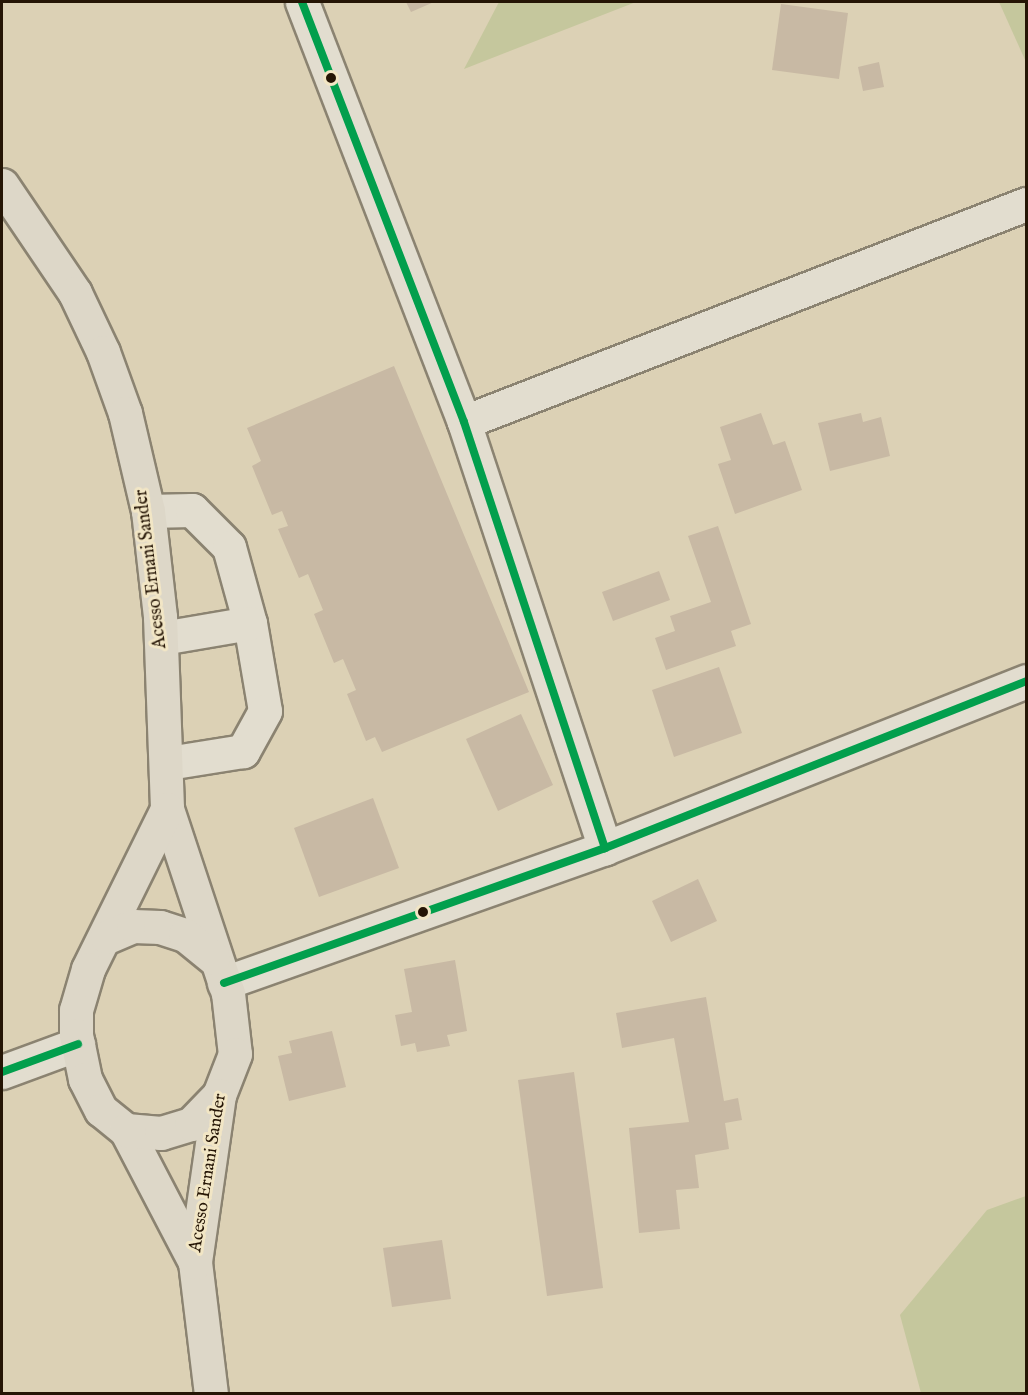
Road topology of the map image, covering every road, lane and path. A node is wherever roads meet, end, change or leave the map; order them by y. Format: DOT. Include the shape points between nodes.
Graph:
graph roads {
  1 [pos="302,2"];
  2 [pos="2,185"];
  3 [pos="1026,204"];
  4 [pos="464,422"];
  5 [pos="148,511"];
  6 [pos="250,623"];
  7 [pos="162,638"];
  8 [pos="1026,681"];
  9 [pos="168,763"];
  10 [pos="167,809"];
  11 [pos="605,848"];
  12 [pos="107,937"];
  13 [pos="219,970"];
  14 [pos="78,1044"];
  15 [pos="2,1072"];
  16 [pos="219,1095"];
  17 [pos="126,1130"];
  18 [pos="195,1262"];
  19 [pos="211,1394"];
  1 -- 4 [label="street"];
  2 -- 5 [label="highway, Acesso Ernani Sander" via="75,293 103,352 125,413"];
  3 -- 4 [label="street"];
  4 -- 11 [label="street"];
  5 -- 6 [label="street" via="192,510 229,547"];
  5 -- 7 [label="highway, Acesso Ernani Sander"];
  6 -- 7 [label="street"];
  6 -- 9 [label="street" via="265,711 243,751"];
  7 -- 9 [label="highway, Acesso Ernani Sander"];
  8 -- 11 [label="street"];
  9 -- 10 [label="highway, Acesso Ernani Sander"];
  10 -- 12 [label="highway, Acesso Ernani Sander"];
  10 -- 13 [label="highway, Acesso Ernani Sander"];
  11 -- 13 [label="street"];
  12 -- 13 [label="highway" via="133,927 160,927 185,935"];
  12 -- 14 [label="highway, Acesso Ernani Sander" via="88,969 76,1010"];
  13 -- 16 [label="highway, Acesso Ernani Sander" via="235,1054"];
  14 -- 15 [label="street"];
  14 -- 17 [label="highway, Acesso Ernani Sander" via="85,1079 101,1110"];
  16 -- 17 [label="highway" via="190,1124 161,1133"];
  16 -- 18 [label="highway, Acesso Ernani Sander"];
  17 -- 18 [label="highway, Acesso Ernani Sander"];
  18 -- 19 [label="highway, Acesso Ernani Sander"];
}
